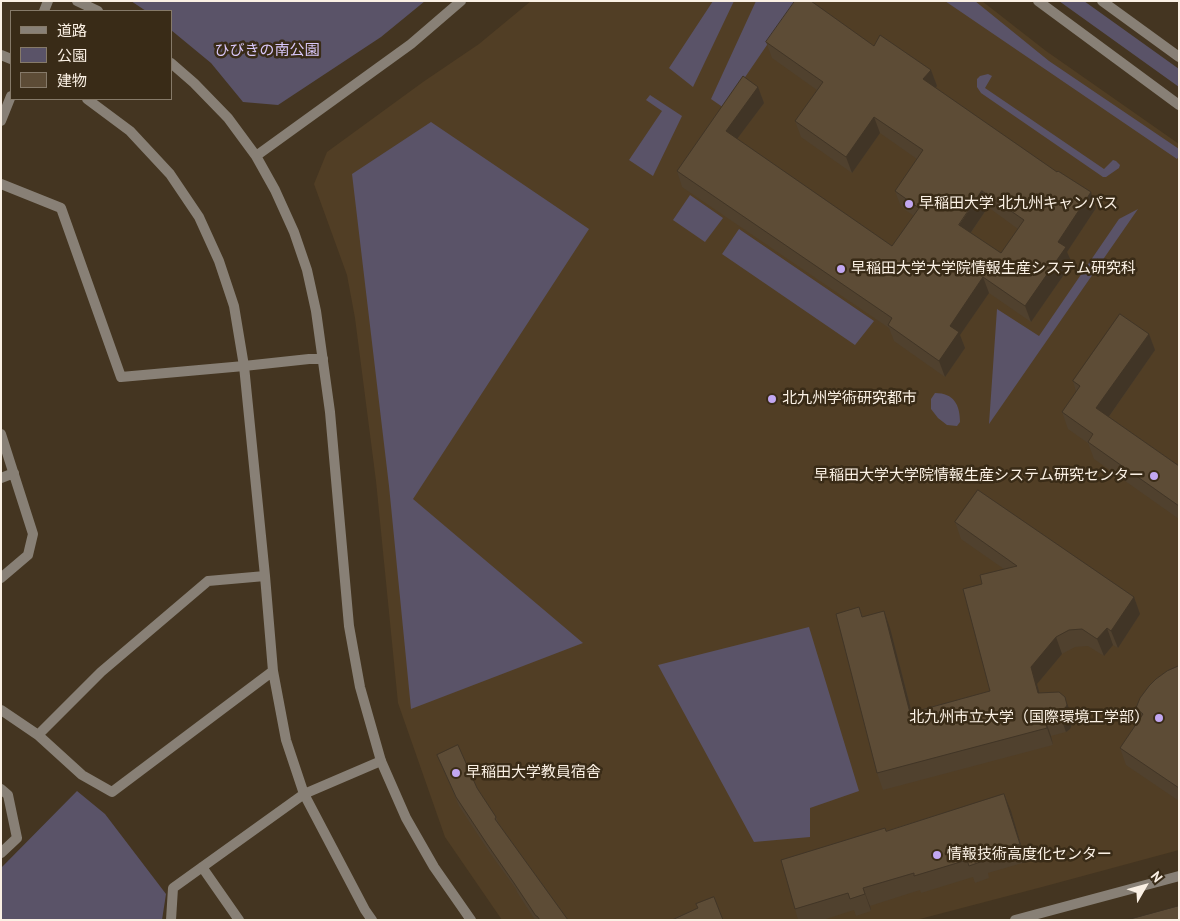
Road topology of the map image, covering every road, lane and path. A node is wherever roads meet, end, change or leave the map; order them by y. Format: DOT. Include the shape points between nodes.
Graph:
graph roads {
  1 [pos="77,1"];
  2 [pos="461,1"];
  3 [pos="1038,1"];
  4 [pos="1102,1"];
  5 [pos="96,10"];
  6 [pos="1179,57"];
  7 [pos="172,64"];
  8 [pos="10,98"];
  9 [pos="88,100"];
  10 [pos="1179,104"];
  11 [pos="1,121"];
  12 [pos="256,156"];
  13 [pos="1,184"];
  14 [pos="323,359"];
  15 [pos="244,366"];
  16 [pos="1,434"];
  17 [pos="14,473"];
  18 [pos="1,478"];
  19 [pos="265,576"];
  20 [pos="1,578"];
  21 [pos="273,671"];
  22 [pos="1,710"];
  23 [pos="38,735"];
  24 [pos="381,760"];
  25 [pos="1,789"];
  26 [pos="304,794"];
  27 [pos="1,853"];
  28 [pos="202,867"];
  29 [pos="1179,876"];
  30 [pos="171,920"];
  31 [pos="239,920"];
  32 [pos="372,920"];
  33 [pos="471,920"];
  34 [pos="1015,920"];
  1 -- 5 [label="street"];
  2 -- 12 [label="street" via="412,44"];
  3 -- 10 [label="street"];
  4 -- 6 [label="street"];
  7 -- 12 [label="street" via="228,118"];
  8 -- 11 [label="street"];
  9 -- 15 [label="street" via="130,131 170,174 198,217 220,261 234,306"];
  12 -- 14 [label="street" via="294,232 307,270"];
  13 -- 15 [label="street" via="61,208 121,377"];
  14 -- 15 [label="street"];
  14 -- 24 [label="street" via="349,626 360,687"];
  15 -- 19 [label="street"];
  16 -- 17 [label="street"];
  17 -- 18 [label="street"];
  17 -- 20 [label="street" via="33,534 28,555"];
  19 -- 21 [label="street"];
  19 -- 23 [label="street" via="208,581 102,672"];
  21 -- 23 [label="street" via="112,792 82,775"];
  21 -- 26 [label="street" via="286,740"];
  22 -- 23 [label="street"];
  24 -- 26 [label="street"];
  24 -- 33 [label="street" via="406,818 434,867"];
  25 -- 27 [label="street" via="8,795 17,838"];
  26 -- 28 [label="street"];
  26 -- 32 [label="street"];
  28 -- 30 [label="street" via="173,888"];
  28 -- 31 [label="street"];
  29 -- 34 [label="street"];
}
